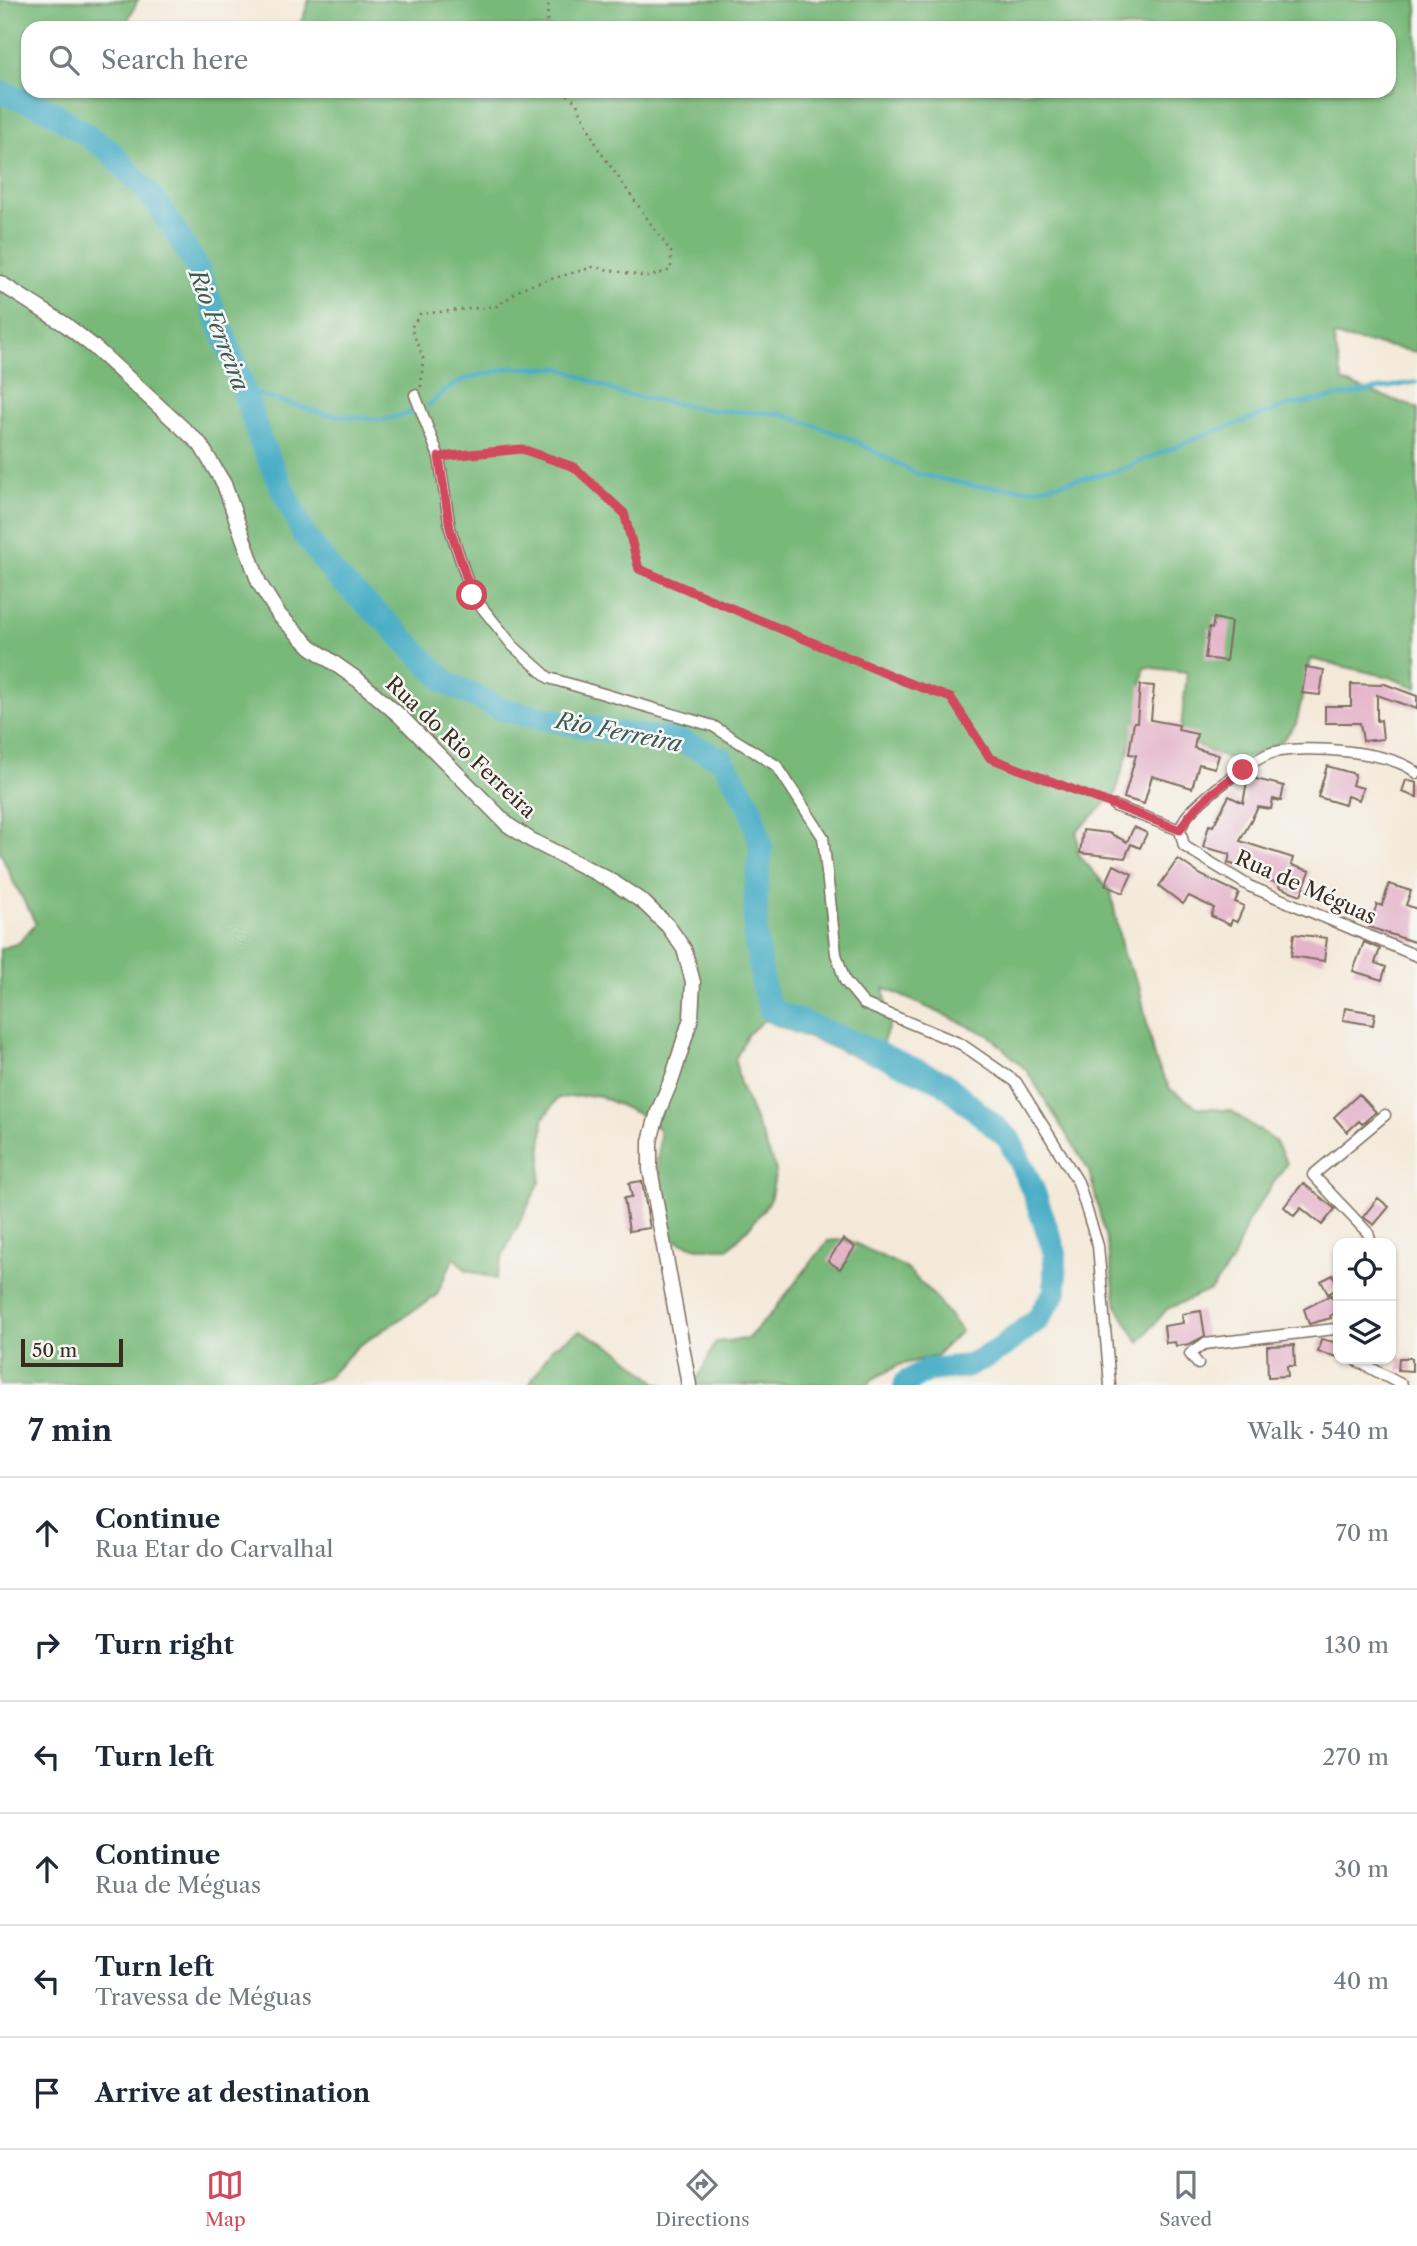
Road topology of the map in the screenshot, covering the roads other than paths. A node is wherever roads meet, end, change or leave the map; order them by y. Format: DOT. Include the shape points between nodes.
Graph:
graph roads {
  1 [pos="0,283"];
  2 [pos="415,395"];
  3 [pos="1417,773"];
  4 [pos="1115,806"];
  5 [pos="1180,830"];
  6 [pos="1417,956"];
  7 [pos="1385,1115"];
  8 [pos="1370,1238"];
  9 [pos="1333,1329"];
  10 [pos="1198,1364"];
  11 [pos="1363,1364"];
  12 [pos="689,1385"];
  13 [pos="1110,1385"];
  14 [pos="1402,1385"];
  1 -- 12 [label="street, Rua do Rio Ferreira" via="94,346 200,444 224,484 258,583 279,615 311,647 400,716 508,825 643,902 684,949 693,982 691,1018 650,1141 650,1170"];
  2 -- 13 [label="street" via="439,457 450,528 472,595 513,646 550,678 713,726 778,766 823,837 836,954 845,981 864,1004 961,1044 1016,1082 1078,1182 1098,1246"];
  3 -- 5 [label="street" via="1410,767 1348,751 1272,752 1206,798 1186,817"];
  4 -- 5 [label="street"];
  5 -- 6 [label="street, Rua de Méguas" via="1184,846 1249,886"];
  7 -- 8 [label="street" via="1313,1175"];
  9 -- 10 [label="street" via="1203,1344 1190,1354"];
  11 -- 14 [label="street"];
}
